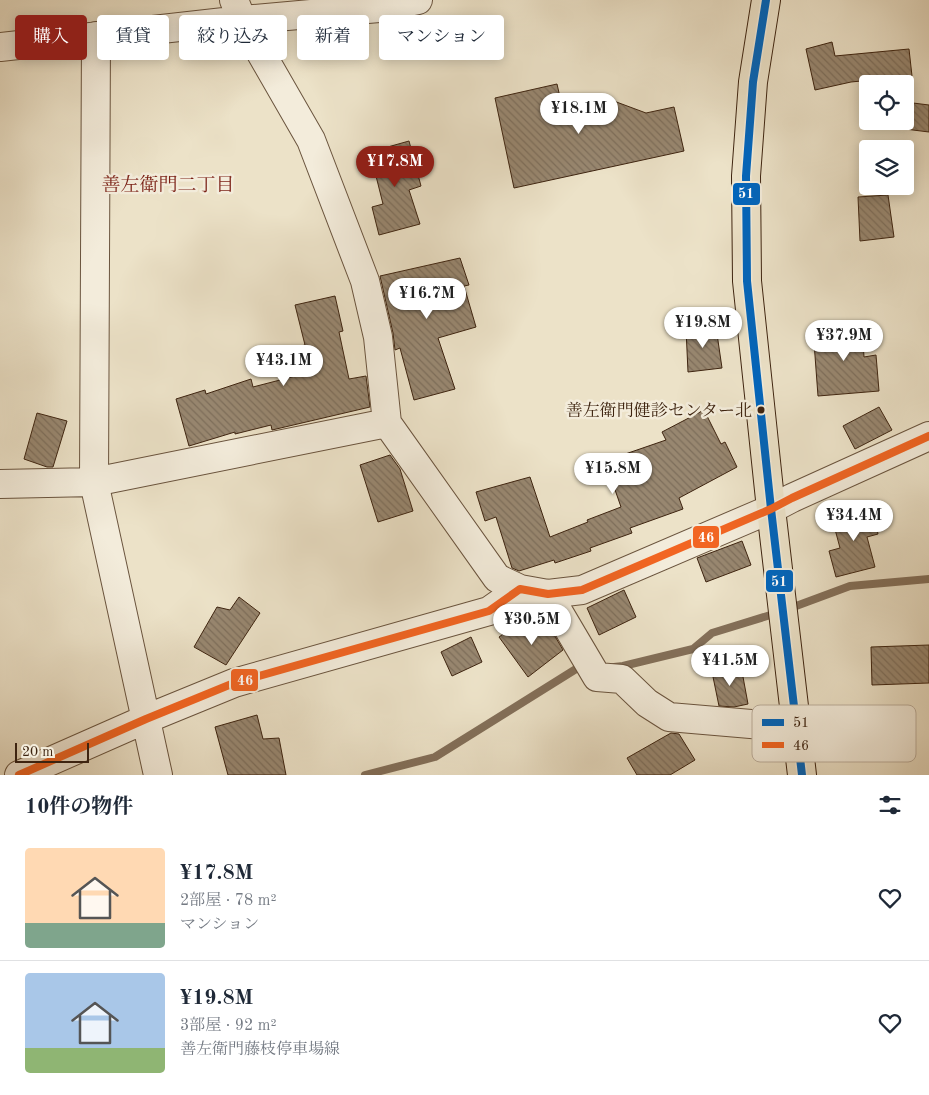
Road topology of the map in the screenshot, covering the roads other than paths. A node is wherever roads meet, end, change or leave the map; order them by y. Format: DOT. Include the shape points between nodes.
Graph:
graph roads {
  1 [pos="418,0"];
  2 [pos="766,0"];
  3 [pos="238,10"];
  4 [pos="96,36"];
  5 [pos="0,47"];
  6 [pos="387,424"];
  7 [pos="929,436"];
  8 [pos="94,482"];
  9 [pos="0,484"];
  10 [pos="771,509"];
  11 [pos="520,589"];
  12 [pos="548,594"];
  13 [pos="794,705"];
  14 [pos="146,719"];
  15 [pos="752,724"];
  16 [pos="801,762"];
  17 [pos="19,775"];
  18 [pos="158,775"];
  19 [pos="802,775"];
  1 -- 3 [label="street" via="379,8"];
  2 -- 10 [label="main road" via="754,82 746,176 747,282"];
  3 -- 4 [label="street"];
  3 -- 6 [label="street" via="311,140 365,281 378,337"];
  4 -- 5 [label="street"];
  4 -- 8 [label="street"];
  6 -- 8 [label="street"];
  6 -- 11 [label="street" via="497,578"];
  7 -- 10 [label="street"];
  8 -- 9 [label="street"];
  8 -- 14 [label="street"];
  10 -- 12 [label="street" via="582,590"];
  10 -- 13 [label="main road"];
  11 -- 12 [label="street"];
  11 -- 14 [label="street" via="489,611 234,682"];
  12 -- 15 [label="street" via="597,677 622,680 669,717"];
  14 -- 17 [label="street"];
  14 -- 18 [label="street"];
  16 -- 19 [label="main road"];
}
